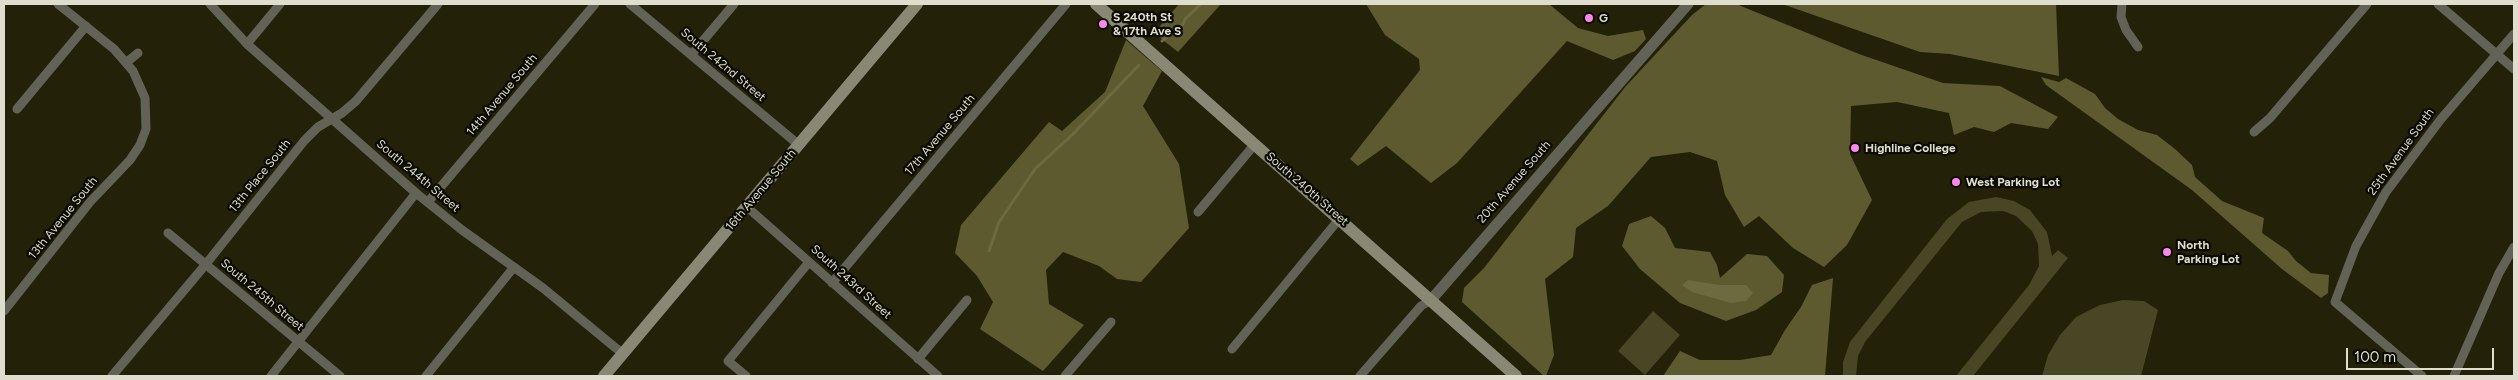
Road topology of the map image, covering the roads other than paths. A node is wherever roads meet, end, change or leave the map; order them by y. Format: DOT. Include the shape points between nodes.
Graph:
graph roads {
  1 [pos="58,4"];
  2 [pos="210,4"];
  3 [pos="280,4"];
  4 [pos="438,4"];
  5 [pos="595,4"];
  6 [pos="630,4"];
  7 [pos="734,4"];
  8 [pos="917,4"];
  9 [pos="1066,4"];
  10 [pos="1096,4"];
  11 [pos="1688,4"];
  12 [pos="2122,4"];
  13 [pos="2367,4"];
  14 [pos="2438,4"];
  15 [pos="86,26"];
  16 [pos="2514,34"];
  17 [pos="247,44"];
  18 [pos="2138,47"];
  19 [pos="138,53"];
  20 [pos="2497,54"];
  21 [pos="691,55"];
  22 [pos="127,62"];
  23 [pos="2514,69"];
  24 [pos="17,108"];
  25 [pos="332,120"];
  26 [pos="2254,132"];
  27 [pos="1255,144"];
  28 [pos="799,145"];
  29 [pos="416,193"];
  30 [pos="428,202"];
  31 [pos="747,207"];
  32 [pos="1198,212"];
  33 [pos="1340,218"];
  34 [pos="168,233"];
  35 [pos="2514,247"];
  36 [pos="809,262"];
  37 [pos="206,264"];
  38 [pos="514,267"];
  39 [pos="832,283"];
  40 [pos="966,300"];
  41 [pos="1431,300"];
  42 [pos="4,311"];
  43 [pos="1111,322"];
  44 [pos="299,342"];
  45 [pos="1232,349"];
  46 [pos="623,354"];
  47 [pos="918,359"];
  48 [pos="1513,375"];
  49 [pos="112,376"];
  50 [pos="271,376"];
  51 [pos="340,376"];
  52 [pos="426,376"];
  53 [pos="604,376"];
  54 [pos="746,376"];
  55 [pos="938,376"];
  56 [pos="1065,376"];
  57 [pos="1360,376"];
  58 [pos="2422,376"];
  59 [pos="2454,376"];
  1 -- 15 [label="street"];
  2 -- 17 [label="street, South 244th Street"];
  3 -- 17 [label="street"];
  4 -- 25 [label="street, 13th Place South" via="356,101"];
  5 -- 30 [label="street, 14th Avenue South"];
  6 -- 21 [label="street, South 242nd Street"];
  7 -- 21 [label="street"];
  8 -- 28 [label="main road, 16th Avenue South"];
  9 -- 39 [label="street, 17th Avenue South"];
  10 -- 27 [label="main road, South 240th Street"];
  11 -- 41 [label="street, 20th Avenue South"];
  12 -- 18 [label="street" via="2121,16 2126,30"];
  13 -- 26 [label="street" via="2270,118"];
  14 -- 20 [label="street"];
  15 -- 22 [label="street"];
  15 -- 24 [label="street"];
  16 -- 20 [label="street, 25th Avenue South"];
  17 -- 25 [label="street, South 244th Street"];
  19 -- 22 [label="street"];
  20 -- 23 [label="street"];
  20 -- 58 [label="street, 25th Avenue South" via="2431,131 2386,192 2356,246 2335,302"];
  21 -- 28 [label="street, South 242nd Street"];
  22 -- 42 [label="street, 13th Avenue South" via="139,80 146,101 147,123 142,142"];
  25 -- 29 [label="street, South 244th Street"];
  25 -- 37 [label="street, 13th Place South" via="318,127 304,141"];
  27 -- 32 [label="street"];
  27 -- 33 [label="main road, South 240th Street"];
  28 -- 31 [label="main road, 16th Avenue South"];
  29 -- 30 [label="street, South 244th Street"];
  29 -- 44 [label="street"];
  30 -- 38 [label="street, South 244th Street"];
  31 -- 36 [label="street, South 243rd Street"];
  31 -- 46 [label="main road, 16th Avenue South"];
  33 -- 41 [label="main road, South 240th Street"];
  33 -- 45 [label="street"];
  34 -- 37 [label="street, South 245th Street"];
  35 -- 59 [label="street" via="2499,273"];
  36 -- 39 [label="street, South 243rd Street"];
  36 -- 54 [label="street" via="728,361"];
  37 -- 44 [label="street, South 245th Street"];
  37 -- 49 [label="street, 13th Place South"];
  38 -- 46 [label="street, South 244th Street"];
  38 -- 52 [label="street"];
  39 -- 47 [label="street, South 243rd Street"];
  40 -- 47 [label="street"];
  41 -- 48 [label="main road, South 240th Street"];
  41 -- 57 [label="street, 20th Avenue South" via="1421,306"];
  43 -- 56 [label="street"];
  44 -- 50 [label="street"];
  44 -- 51 [label="street, South 245th Street"];
  46 -- 53 [label="main road, 16th Avenue South"];
  47 -- 55 [label="street, South 243rd Street"];
}
